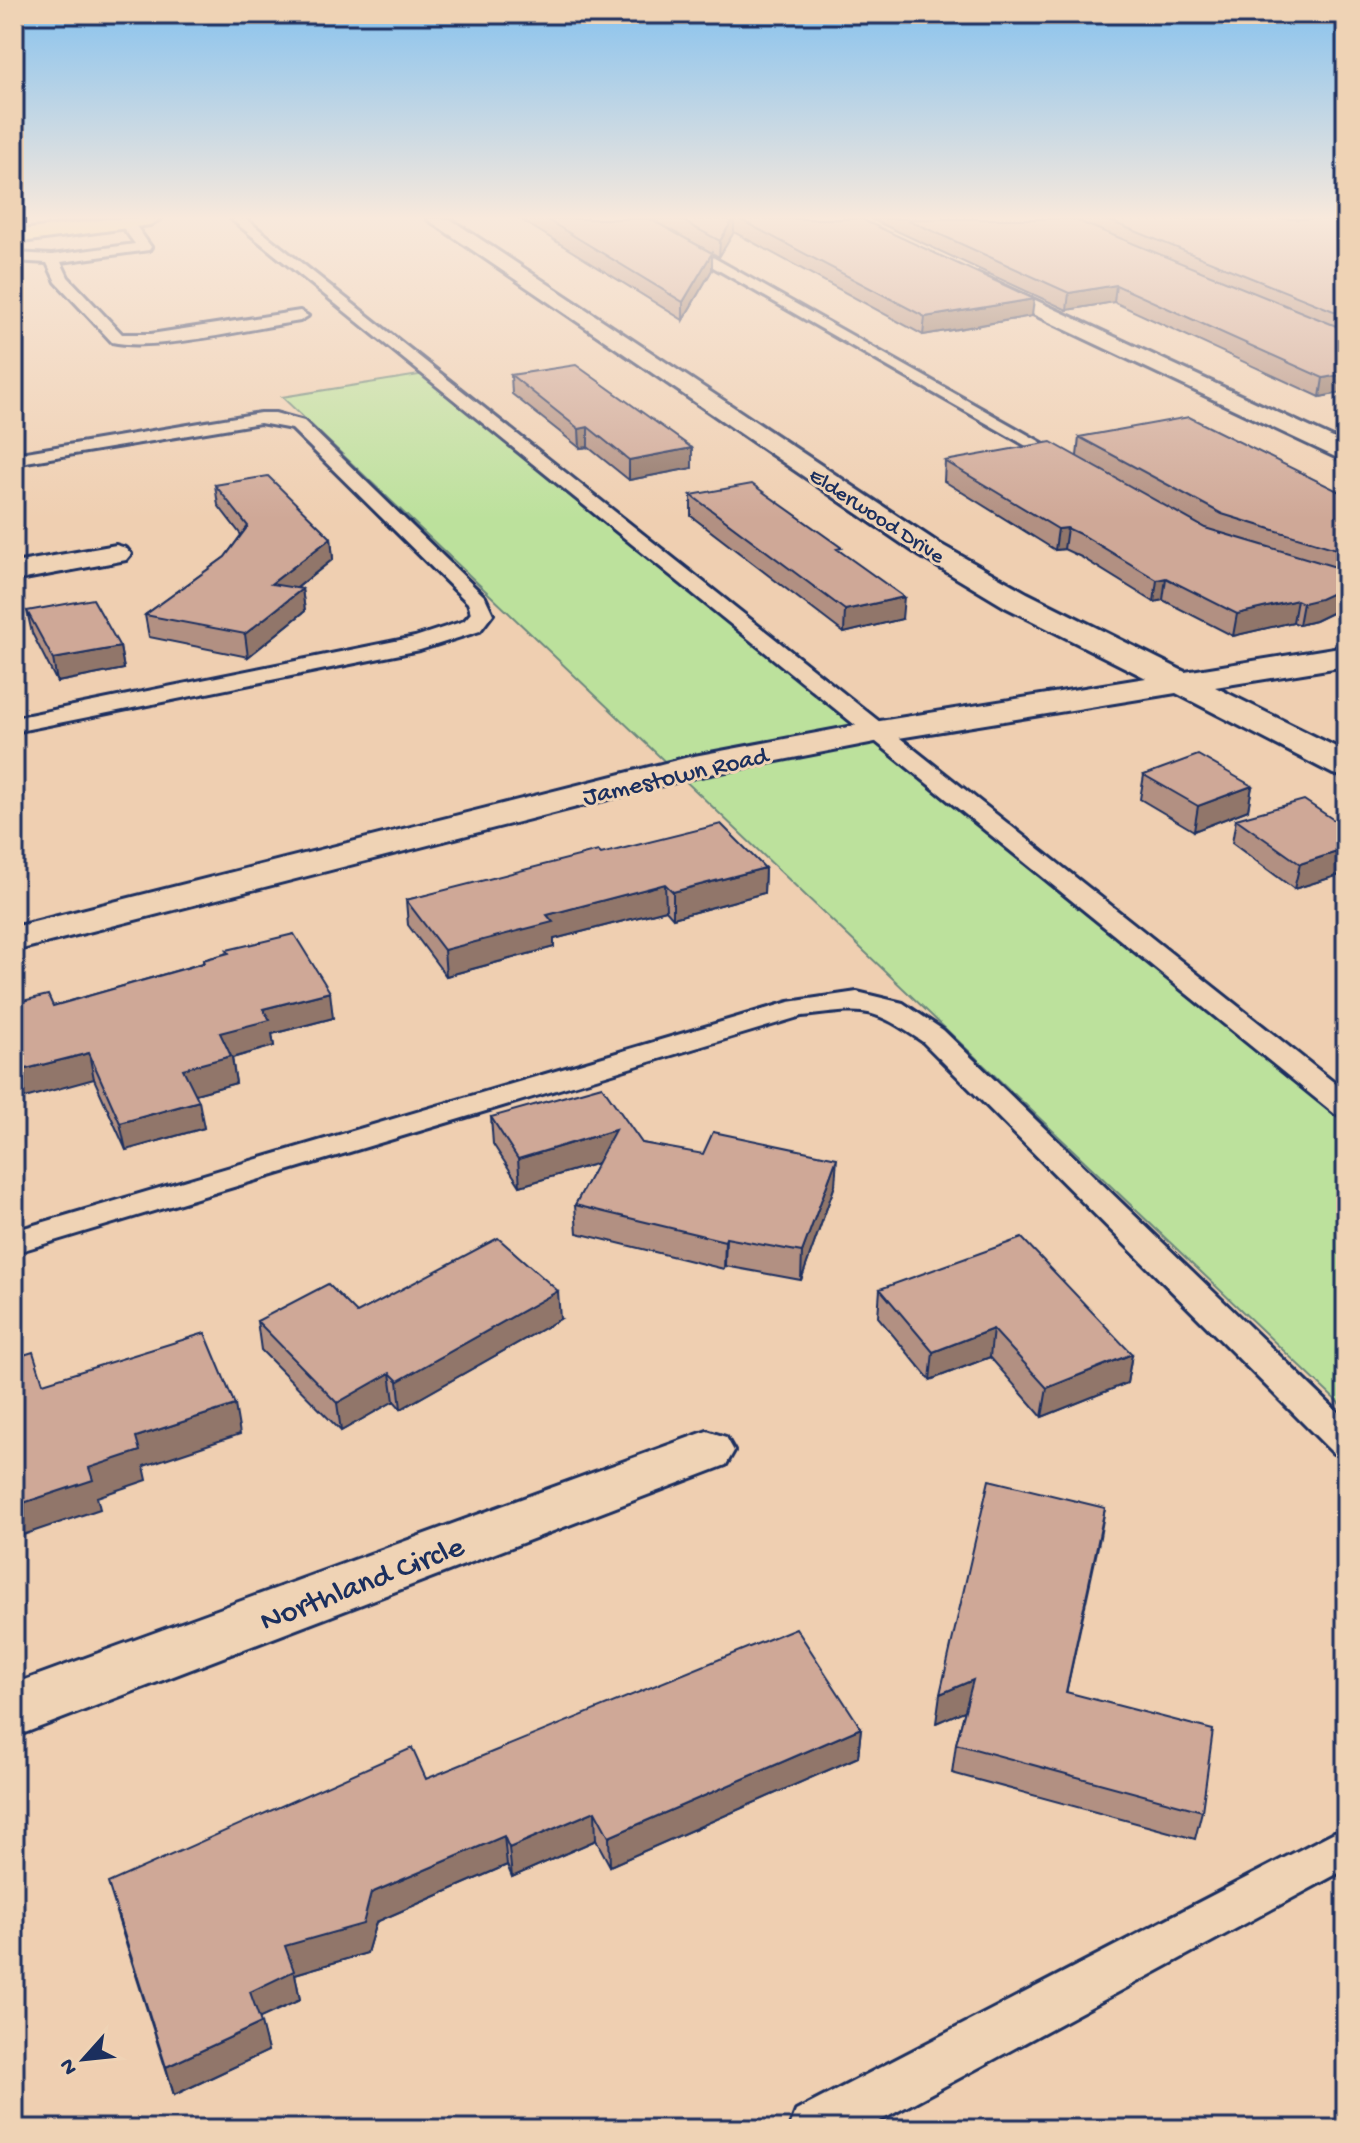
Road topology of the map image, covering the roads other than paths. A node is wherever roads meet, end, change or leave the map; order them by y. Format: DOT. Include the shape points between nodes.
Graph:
graph roads {
  1 [pos="99,319"];
  2 [pos="281,319"];
  3 [pos="363,319"];
  4 [pos="586,319"];
  5 [pos="814,319"];
  6 [pos="1062,319"];
  7 [pos="1346,454"];
  8 [pos="14,459"];
  9 [pos="1087,473"];
  10 [pos="116,554"];
  11 [pos="14,572"];
  12 [pos="1346,656"];
  13 [pos="1184,684"];
  14 [pos="14,725"];
  15 [pos="880,731"];
  16 [pos="1346,766"];
  17 [pos="14,939"];
  18 [pos="1346,1107"];
  19 [pos="14,1242"];
  20 [pos="1346,1443"];
  21 [pos="707,1451"];
  22 [pos="14,1711"];
  23 [pos="1346,1846"];
  24 [pos="814,2129"];
  1 -- 2 [label="lane" via="118,339 151,339"];
  3 -- 15 [label="lane"];
  4 -- 13 [label="street, Elderwood Drive" via="930,550 1016,600"];
  5 -- 9 [label="lane"];
  6 -- 7 [label="street"];
  8 -- 14 [label="lane" via="260,418 288,421 478,601 482,614 472,626 420,643"];
  10 -- 11 [label="street"];
  12 -- 13 [label="street, Jamestown Road"];
  13 -- 15 [label="street, Jamestown Road"];
  13 -- 16 [label="street, Elderwood Drive"];
  15 -- 17 [label="street, Jamestown Road" via="689,768"];
  15 -- 18 [label="lane"];
  19 -- 20 [label="lane" via="799,1008 857,1001 893,1009 933,1036"];
  21 -- 22 [label="street, Northland Circle"];
  23 -- 24 [label="lane"];
}
